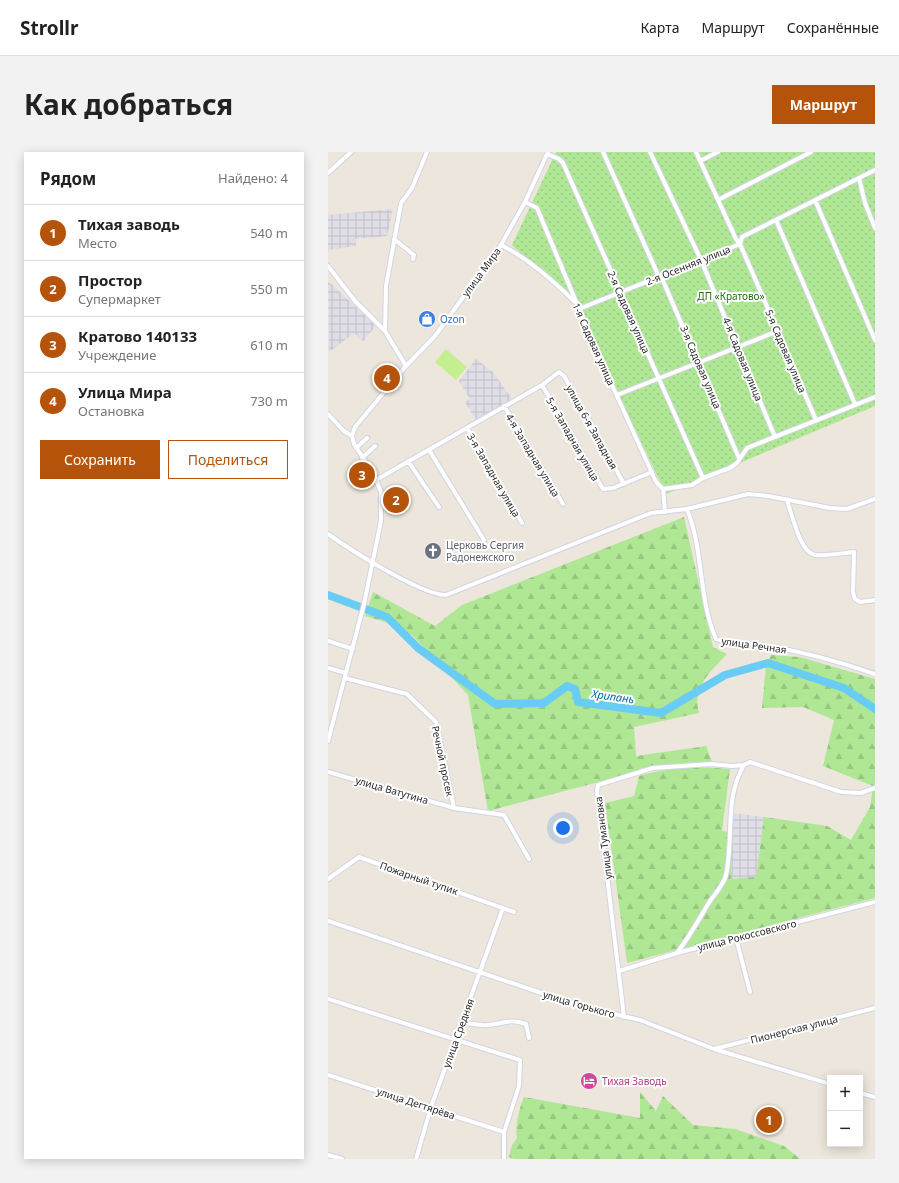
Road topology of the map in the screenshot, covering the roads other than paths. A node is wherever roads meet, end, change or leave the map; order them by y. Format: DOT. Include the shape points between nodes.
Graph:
graph roads {
  1 [pos="351,152"];
  2 [pos="427,152"];
  3 [pos="603,152"];
  4 [pos="650,152"];
  5 [pos="696,152"];
  6 [pos="718,152"];
  7 [pos="811,152"];
  8 [pos="548,153"];
  9 [pos="700,161"];
  10 [pos="875,170"];
  11 [pos="328,173"];
  12 [pos="859,178"];
  13 [pos="718,200"];
  14 [pos="815,200"];
  15 [pos="525,202"];
  16 [pos="870,214"];
  17 [pos="875,214"];
  18 [pos="776,220"];
  19 [pos="875,228"];
  20 [pos="394,238"];
  21 [pos="740,244"];
  22 [pos="501,245"];
  23 [pos="413,259"];
  24 [pos="701,260"];
  25 [pos="328,266"];
  26 [pos="660,276"];
  27 [pos="620,292"];
  28 [pos="577,304"];
  29 [pos="580,309"];
  30 [pos="385,331"];
  31 [pos="778,331"];
  32 [pos="875,340"];
  33 [pos="739,348"];
  34 [pos="700,363"];
  35 [pos="406,366"];
  36 [pos="659,379"];
  37 [pos="542,385"];
  38 [pos="617,395"];
  39 [pos="875,397"];
  40 [pos="855,404"];
  41 [pos="504,406"];
  42 [pos="328,414"];
  43 [pos="816,420"];
  44 [pos="467,428"];
  45 [pos="352,436"];
  46 [pos="775,436"];
  47 [pos="367,438"];
  48 [pos="375,446"];
  49 [pos="356,448"];
  50 [pos="429,450"];
  51 [pos="362,458"];
  52 [pos="739,458"];
  53 [pos="408,460"];
  54 [pos="652,472"];
  55 [pos="703,478"];
  56 [pos="376,480"];
  57 [pos="624,484"];
  58 [pos="663,489"];
  59 [pos="875,499"];
  60 [pos="787,500"];
  61 [pos="563,504"];
  62 [pos="439,508"];
  63 [pos="687,509"];
  64 [pos="665,512"];
  65 [pos="522,523"];
  66 [pos="328,534"];
  67 [pos="484,540"];
  68 [pos="374,562"];
  69 [pos="875,600"];
  70 [pos="328,641"];
  71 [pos="352,649"];
  72 [pos="328,668"];
  73 [pos="875,674"];
  74 [pos="345,675"];
  75 [pos="328,741"];
  76 [pos="744,765"];
  77 [pos="328,772"];
  78 [pos="875,788"];
  79 [pos="454,808"];
  80 [pos="529,859"];
  81 [pos="328,879"];
  82 [pos="875,902"];
  83 [pos="503,908"];
  84 [pos="514,912"];
  85 [pos="328,921"];
  86 [pos="736,938"];
  87 [pos="677,953"];
  88 [pos="619,971"];
  89 [pos="479,972"];
  90 [pos="750,992"];
  91 [pos="328,999"];
  92 [pos="875,1008"];
  93 [pos="624,1017"];
  94 [pos="462,1023"];
  95 [pos="529,1038"];
  96 [pos="456,1039"];
  97 [pos="714,1049"];
  98 [pos="328,1075"];
  99 [pos="827,1083"];
  100 [pos="863,1094"];
  101 [pos="875,1097"];
  102 [pos="431,1107"];
  103 [pos="504,1132"];
  104 [pos="328,1155"];
  105 [pos="342,1159"];
  106 [pos="416,1159"];
  107 [pos="504,1159"];
  1 -- 11 [label="street"];
  2 -- 20 [label="street" via="412,188 401,203"];
  3 -- 26 [label="street, 3-я Садовая улица"];
  4 -- 24 [label="street, 4-я Садовая улица"];
  5 -- 9 [label="street, 5-я Садовая улица"];
  6 -- 9 [label="street"];
  7 -- 13 [label="street"];
  8 -- 15 [label="street, улица Мира"];
  8 -- 27 [label="street, 2-я Садовая улица" via="563,164"];
  9 -- 13 [label="street, 5-я Садовая улица"];
  10 -- 12 [label="street, 2-я Осенняя улица"];
  12 -- 14 [label="street, 2-я Осенняя улица"];
  12 -- 16 [label="street"];
  13 -- 21 [label="street, 5-я Садовая улица"];
  14 -- 18 [label="street, 2-я Осенняя улица"];
  14 -- 32 [label="street"];
  15 -- 22 [label="street, улица Мира"];
  15 -- 28 [label="street, 1-я Садовая улица" via="537,208"];
  16 -- 17 [label="street"];
  16 -- 19 [label="street"];
  18 -- 21 [label="street, 2-я Осенняя улица" via="742,236"];
  18 -- 40 [label="street"];
  20 -- 23 [label="street" via="414,255"];
  20 -- 30 [label="street" via="386,286"];
  21 -- 24 [label="street, 2-я Осенняя улица"];
  21 -- 31 [label="street, 5-я Садовая улица"];
  22 -- 28 [label="street" via="520,254"];
  22 -- 35 [label="street, улица Мира" via="435,336"];
  24 -- 26 [label="street, 2-я Осенняя улица"];
  24 -- 33 [label="street, 4-я Садовая улица"];
  25 -- 30 [label="street" via="355,301"];
  26 -- 27 [label="street, 2-я Осенняя улица"];
  26 -- 34 [label="street, 3-я Садовая улица"];
  27 -- 29 [label="street, 2-я Осенняя улица"];
  27 -- 36 [label="street, 2-я Садовая улица"];
  28 -- 29 [label="street, 1-я Садовая улица"];
  29 -- 38 [label="street, 1-я Садовая улица"];
  30 -- 35 [label="street"];
  31 -- 33 [label="street"];
  31 -- 43 [label="street, 5-я Садовая улица"];
  33 -- 34 [label="street"];
  33 -- 46 [label="street, 4-я Садовая улица"];
  34 -- 36 [label="street"];
  34 -- 52 [label="street, 3-я Садовая улица"];
  35 -- 45 [label="street, улица Мира" via="358,421"];
  36 -- 38 [label="street"];
  36 -- 55 [label="street, 2-я Садовая улица"];
  37 -- 41 [label="street"];
  37 -- 57 [label="street, 5-я Западная улица" via="601,487 609,489"];
  37 -- 57 [label="street, улица 6-я Западная" via="558,372 564,376"];
  38 -- 54 [label="street, 1-я Садовая улица"];
  39 -- 40 [label="street"];
  40 -- 43 [label="street"];
  41 -- 44 [label="street"];
  41 -- 61 [label="street, 4-я Западная улица"];
  42 -- 45 [label="street"];
  43 -- 46 [label="street"];
  44 -- 50 [label="street"];
  44 -- 65 [label="street, 3-я Западная улица"];
  45 -- 49 [label="street"];
  46 -- 52 [label="street" via="747,448"];
  47 -- 49 [label="street"];
  48 -- 51 [label="street"];
  49 -- 51 [label="street"];
  50 -- 53 [label="street"];
  50 -- 67 [label="street"];
  51 -- 56 [label="street"];
  52 -- 55 [label="street" via="730,468"];
  53 -- 56 [label="street"];
  53 -- 62 [label="street"];
  54 -- 57 [label="street, 5-я Западная улица"];
  54 -- 58 [label="street, 1-я Садовая улица" via="656,482"];
  55 -- 58 [label="street" via="692,485"];
  56 -- 68 [label="street" via="382,498"];
  58 -- 64 [label="street"];
  59 -- 60 [label="street" via="847,509"];
  60 -- 63 [label="street" via="748,494"];
  60 -- 69 [label="street" via="799,536 808,552 815,555 854,552 855,599 860,602"];
  63 -- 64 [label="street"];
  63 -- 73 [label="street, улица Речная" via="698,549 700,572 716,640 779,648 836,661"];
  64 -- 68 [label="street" via="651,513 446,595 410,582"];
  66 -- 68 [label="street"];
  68 -- 71 [label="street"];
  70 -- 71 [label="street"];
  71 -- 74 [label="street"];
  72 -- 74 [label="street, Речной просек"];
  74 -- 75 [label="street"];
  74 -- 79 [label="street, Речной просек" via="407,694 436,722"];
  76 -- 78 [label="street, улица Тумановка" via="750,762 841,792 860,793"];
  76 -- 87 [label="street" via="737,778 729,829 726,877 690,937"];
  76 -- 88 [label="street, улица Тумановка" via="711,764 653,768 598,785"];
  77 -- 79 [label="street, улица Ватутина"];
  79 -- 80 [label="street, улица Ватутина" via="504,815"];
  81 -- 83 [label="street, Пожарный тупик" via="359,857"];
  82 -- 86 [label="street, улица Рокоссовского"];
  83 -- 84 [label="street, Пожарный тупик"];
  83 -- 89 [label="street, улица Средняя"];
  85 -- 89 [label="street, улица Горького"];
  86 -- 87 [label="street, улица Рокоссовского"];
  86 -- 90 [label="street"];
  87 -- 88 [label="street, улица Рокоссовского"];
  88 -- 93 [label="street, улица Тумановка"];
  89 -- 93 [label="street, улица Горького" via="580,1006"];
  89 -- 94 [label="street, улица Средняя"];
  91 -- 96 [label="street"];
  92 -- 97 [label="street, Пионерская улица"];
  93 -- 97 [label="street, улица Горького" via="640,1020"];
  94 -- 95 [label="street" via="487,1026 502,1021 519,1022 526,1024"];
  94 -- 96 [label="street, улица Средняя"];
  96 -- 102 [label="street, улица Средняя"];
  96 -- 103 [label="street" via="520,1060 519,1086"];
  97 -- 99 [label="street, улица Горького"];
  98 -- 102 [label="street, улица Дегтярёва"];
  100 -- 101 [label="street"];
  102 -- 103 [label="street, улица Дегтярёва"];
  102 -- 106 [label="street, улица Средняя"];
  103 -- 107 [label="street"];
  104 -- 105 [label="street"];
}
